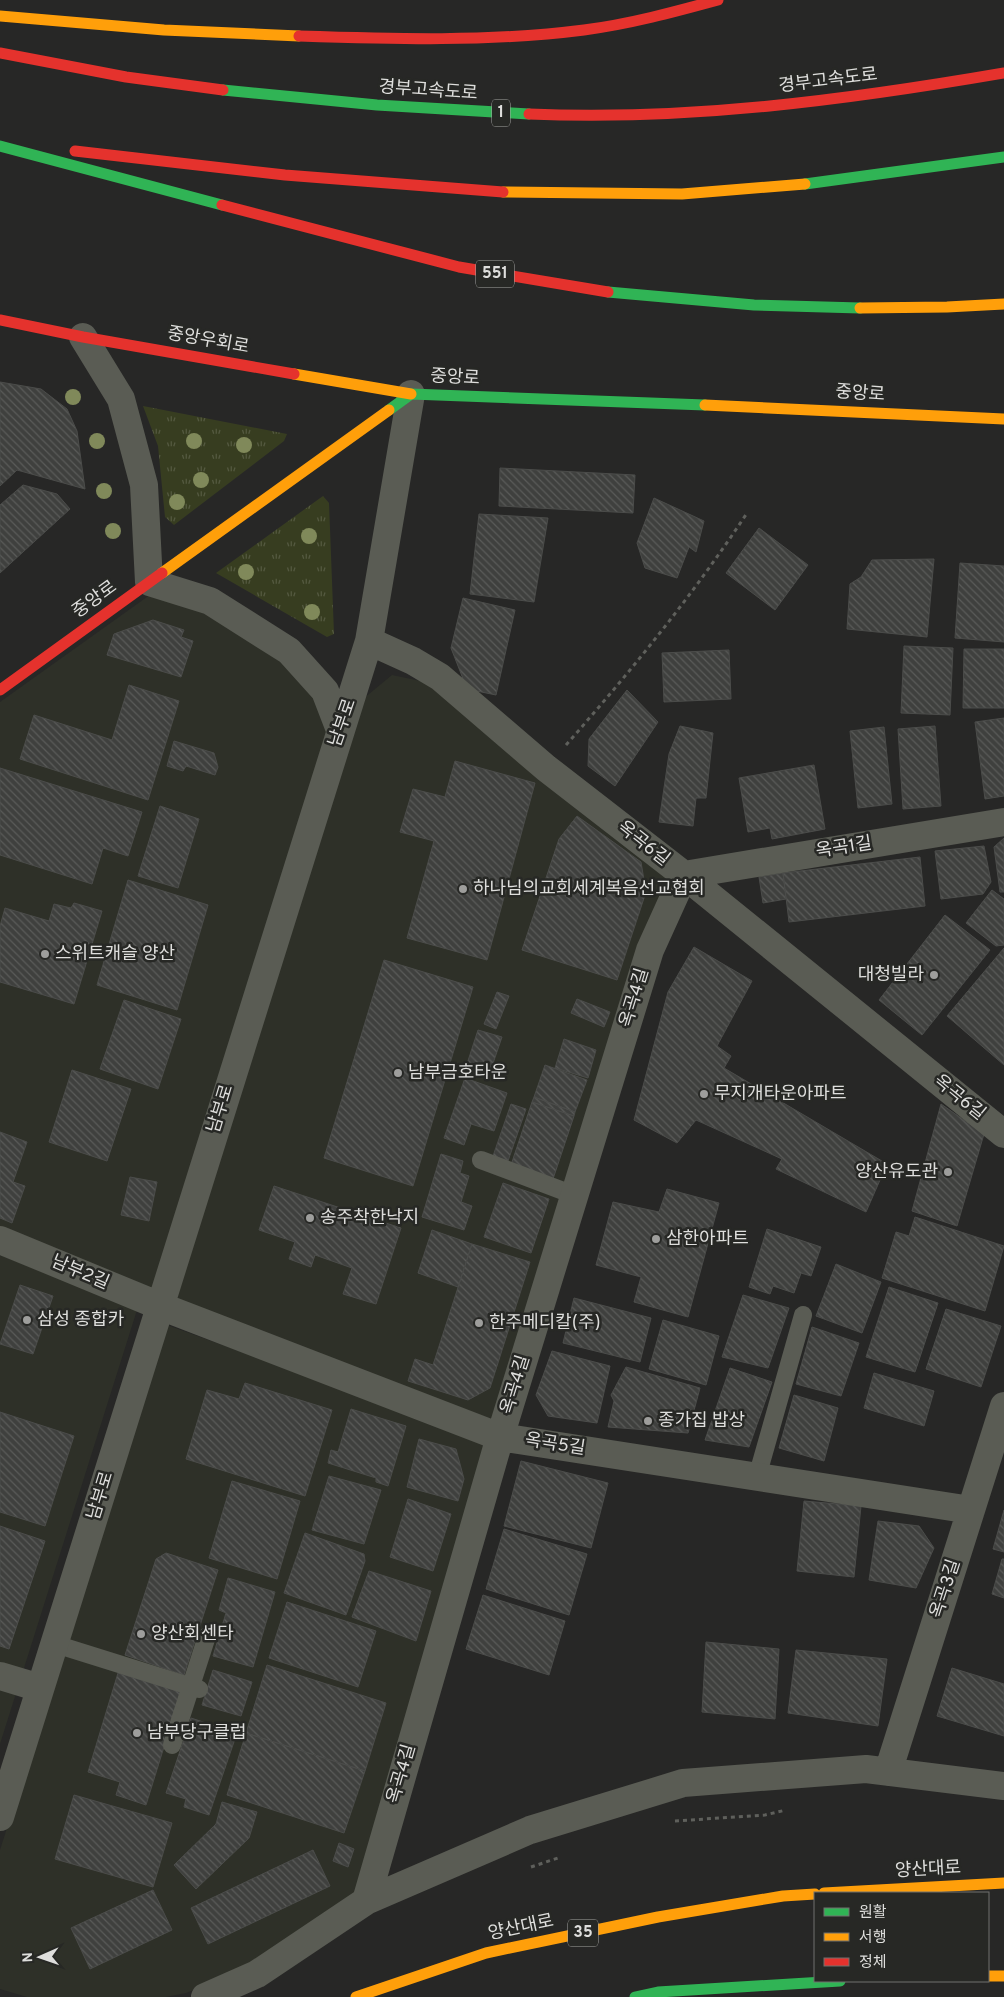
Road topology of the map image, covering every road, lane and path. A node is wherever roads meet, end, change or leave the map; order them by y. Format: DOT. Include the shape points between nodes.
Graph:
graph roads {
  1 [pos="718,0"];
  2 [pos="0,16"];
  3 [pos="0,53"];
  4 [pos="1004,73"];
  5 [pos="0,137"];
  6 [pos="0,146"];
  7 [pos="1004,157"];
  8 [pos="1004,304"];
  9 [pos="0,320"];
  10 [pos="82,337"];
  11 [pos="411,394"];
  12 [pos="1004,419"];
  13 [pos="747,513"];
  14 [pos="149,582"];
  15 [pos="369,640"];
  16 [pos="0,690"];
  17 [pos="340,730"];
  18 [pos="546,768"];
  19 [pos="1004,822"];
  20 [pos="684,875"];
  21 [pos="1004,1134"];
  22 [pos="481,1160"];
  23 [pos="574,1196"];
  24 [pos="0,1240"];
  25 [pos="160,1306"];
  26 [pos="803,1315"];
  27 [pos="1004,1406"];
  28 [pos="500,1437"];
  29 [pos="757,1477"];
  30 [pos="971,1510"];
  31 [pos="207,1636"];
  32 [pos="55,1644"];
  33 [pos="0,1676"];
  34 [pos="40,1688"];
  35 [pos="195,1688"];
  36 [pos="172,1745"];
  37 [pos="888,1772"];
  38 [pos="1004,1786"];
  39 [pos="791,1809"];
  40 [pos="0,1817"];
  41 [pos="673,1821"];
  42 [pos="563,1856"];
  43 [pos="528,1868"];
  44 [pos="1004,1882"];
  45 [pos="840,1892"];
  46 [pos="814,1894"];
  47 [pos="366,1901"];
  48 [pos="989,1976"];
  49 [pos="1004,1976"];
  50 [pos="823,1982"];
  51 [pos="219,1995"];
  52 [pos="356,1997"];
  53 [pos="635,1997"];
  1 -- 2 [label="main road" via="657,17 586,29 482,38 226,35"];
  3 -- 4 [label="main road, 경부고속도로 / 1" via="43,63 228,92 508,114 655,114 789,104"];
  5 -- 7 [label="main road" via="54,148 274,176 428,188 636,195 720,192 891,175"];
  6 -- 8 [label="main road, 551" via="459,267 525,281 678,300 792,307"];
  9 -- 10 [label="main road, 중앙우회로"];
  10 -- 11 [label="main road, 중앙우회로"];
  10 -- 14 [label="street" via="121,399 144,485"];
  11 -- 12 [label="main road, 중앙로" via="830,409"];
  11 -- 14 [label="main road, 중앙로"];
  11 -- 15 [label="street, 남부로"];
  13 -- 18 [label="path" via="712,566 622,680"];
  14 -- 16 [label="main road, 중앙로"];
  14 -- 17 [label="street" via="210,600 289,651 325,691"];
  15 -- 17 [label="street, 남부로"];
  15 -- 18 [label="street, 옥곡6길" via="440,677"];
  17 -- 25 [label="street, 남부로"];
  18 -- 20 [label="street, 옥곡6길"];
  19 -- 20 [label="street, 옥곡1길"];
  20 -- 21 [label="street, 옥곡6길"];
  20 -- 23 [label="street, 옥곡4길" via="650,950"];
  22 -- 23 [label="lane"];
  23 -- 28 [label="street, 옥곡4길"];
  24 -- 25 [label="street, 남부2길"];
  25 -- 28 [label="street, 옥곡5길"];
  25 -- 32 [label="street, 남부로"];
  26 -- 29 [label="lane"];
  27 -- 30 [label="street, 옥곡3길"];
  28 -- 29 [label="street, 옥곡5길"];
  28 -- 47 [label="street, 옥곡4길"];
  29 -- 30 [label="street, 옥곡5길"];
  30 -- 37 [label="street, 옥곡3길"];
  31 -- 35 [label="lane"];
  32 -- 34 [label="street, 남부로"];
  32 -- 35 [label="lane"];
  33 -- 34 [label="street"];
  34 -- 40 [label="street, 남부로"];
  35 -- 36 [label="lane"];
  37 -- 38 [label="street"];
  37 -- 47 [label="street" via="866,1769 683,1783 530,1830"];
  39 -- 41 [label="path" via="765,1815"];
  42 -- 43 [label="path"];
  44 -- 45 [label="main road, 양산대로"];
  46 -- 52 [label="main road, 양산대로 / 35" via="783,1896 658,1917 486,1953"];
  47 -- 51 [label="street" via="257,1974"];
  48 -- 49 [label="main road"];
  50 -- 53 [label="main road" via="658,1992"];
}
